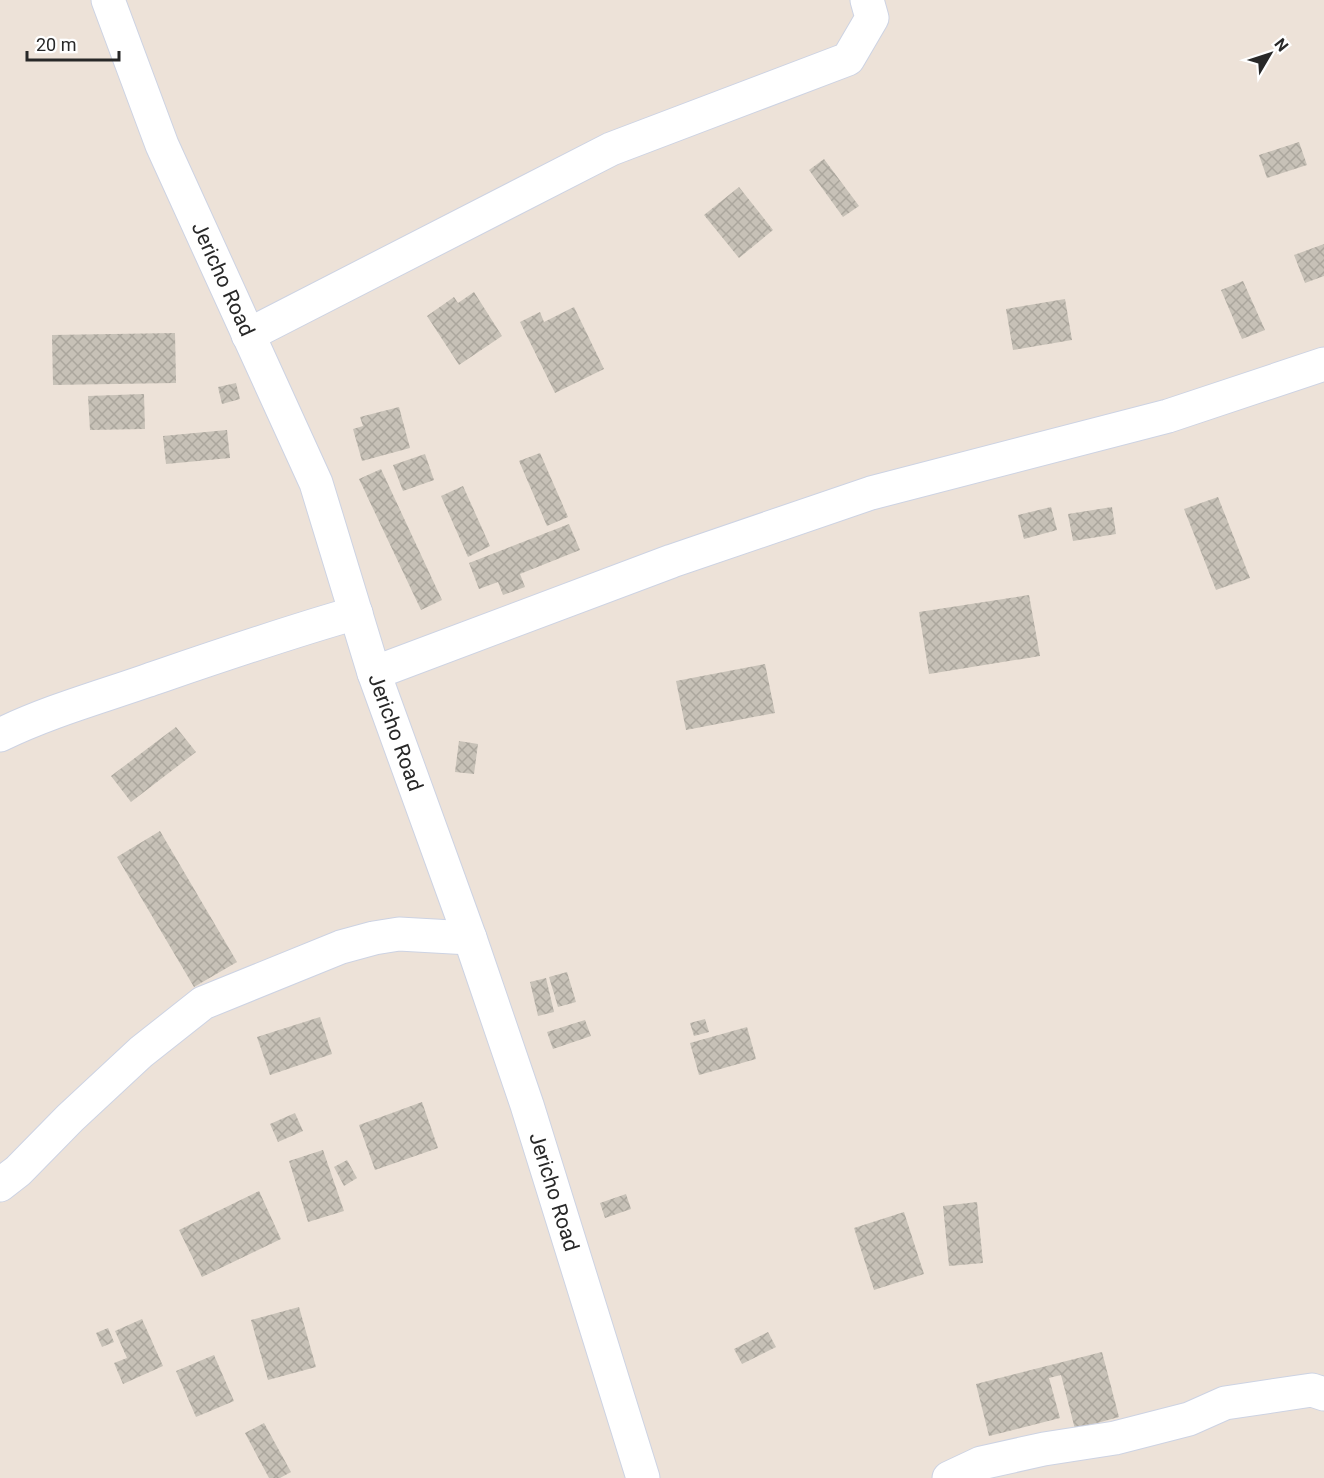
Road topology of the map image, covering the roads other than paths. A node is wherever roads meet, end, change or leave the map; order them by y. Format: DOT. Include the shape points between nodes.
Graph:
graph roads {
  1 [pos="108,0"];
  2 [pos="867,0"];
  3 [pos="248,334"];
  4 [pos="1324,364"];
  5 [pos="356,613"];
  6 [pos="374,673"];
  7 [pos="0,735"];
  8 [pos="470,938"];
  9 [pos="0,1185"];
  10 [pos="1324,1394"];
  11 [pos="643,1478"];
  12 [pos="950,1478"];
  1 -- 3 [label="street, Jericho Road" via="162,145"];
  2 -- 3 [label="street" via="872,18 848,59 611,149"];
  3 -- 5 [label="street, Jericho Road" via="316,483"];
  4 -- 6 [label="street" via="1168,416 871,493 672,561"];
  5 -- 6 [label="street, Jericho Road"];
  5 -- 7 [label="street" via="110,693"];
  6 -- 8 [label="street, Jericho Road"];
  8 -- 9 [label="street" via="399,934 341,946 202,1003 141,1052"];
  8 -- 11 [label="street, Jericho Road"];
  10 -- 12 [label="street" via="1312,1390 1225,1403 1189,1419 1115,1438 981,1463"];
}
